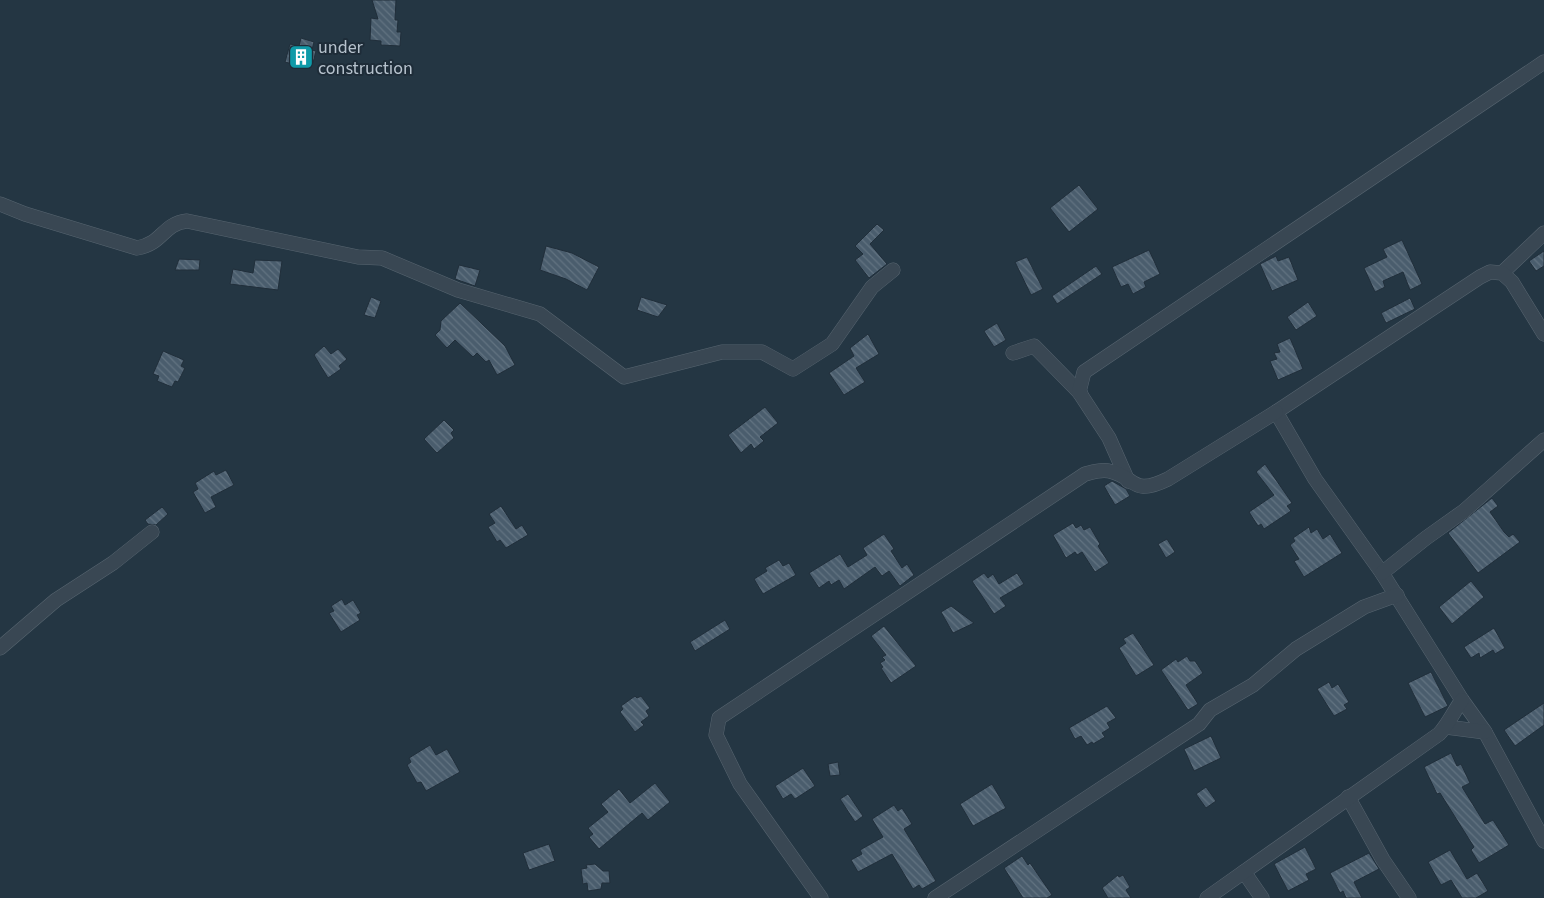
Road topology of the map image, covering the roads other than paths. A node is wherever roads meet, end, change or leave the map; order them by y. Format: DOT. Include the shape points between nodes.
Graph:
graph roads {
  1 [pos="1544,62"];
  2 [pos="0,204"];
  3 [pos="1544,233"];
  4 [pos="893,270"];
  5 [pos="1502,273"];
  6 [pos="1544,334"];
  7 [pos="1013,353"];
  8 [pos="1081,394"];
  9 [pos="1276,412"];
  10 [pos="1544,440"];
  11 [pos="1128,481"];
  12 [pos="152,532"];
  13 [pos="1382,573"];
  14 [pos="1397,595"];
  15 [pos="0,648"];
  16 [pos="1462,700"];
  17 [pos="1446,727"];
  18 [pos="1485,732"];
  19 [pos="1348,797"];
  20 [pos="1544,841"];
  21 [pos="1244,872"];
  22 [pos="821,898"];
  23 [pos="935,898"];
  24 [pos="1207,898"];
  25 [pos="1262,898"];
  26 [pos="1409,898"];
  1 -- 8 [label="street" via="1084,372"];
  2 -- 4 [label="street" via="137,248 150,246 175,223 187,221 358,257 382,258 458,290 540,314 624,376 722,352 762,352 793,369 832,344 872,287"];
  3 -- 5 [label="street"];
  5 -- 6 [label="street" via="1512,282"];
  5 -- 9 [label="street" via="1490,272 1480,277"];
  7 -- 8 [label="street" via="1034,346"];
  8 -- 11 [label="street" via="1108,438"];
  9 -- 11 [label="street" via="1152,487 1137,486"];
  9 -- 13 [label="street" via="1316,479"];
  10 -- 13 [label="street" via="1464,511"];
  11 -- 22 [label="street" via="1110,471 1085,474 719,718 716,735 740,784"];
  12 -- 15 [label="street" via="113,563 56,600"];
  13 -- 14 [label="street"];
  14 -- 16 [label="street"];
  14 -- 23 [label="street" via="1364,607 1296,649 1253,685 1210,710 1198,724"];
  16 -- 17 [label="street"];
  16 -- 18 [label="street"];
  17 -- 18 [label="street"];
  17 -- 19 [label="street"];
  18 -- 20 [label="street"];
  19 -- 21 [label="street"];
  19 -- 26 [label="street" via="1383,860"];
  21 -- 24 [label="street"];
  21 -- 25 [label="street"];
}
